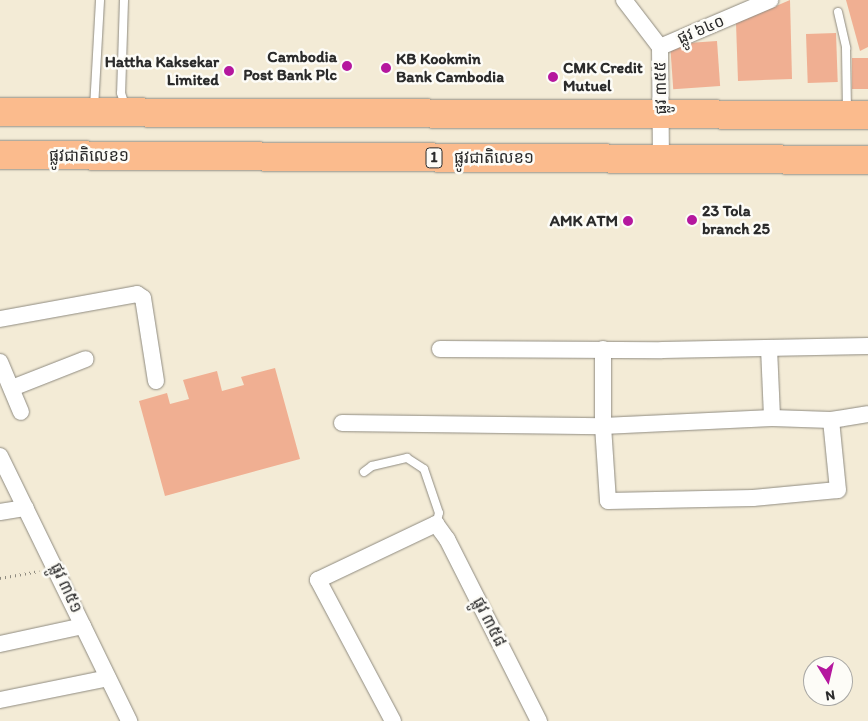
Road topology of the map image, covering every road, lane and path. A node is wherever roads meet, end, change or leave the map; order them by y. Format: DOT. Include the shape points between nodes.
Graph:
graph roads {
  1 [pos="100,0"];
  2 [pos="124,0"];
  3 [pos="624,0"];
  4 [pos="770,0"];
  5 [pos="838,12"];
  6 [pos="660,47"];
  7 [pos="0,112"];
  8 [pos="94,113"];
  9 [pos="127,113"];
  10 [pos="661,114"];
  11 [pos="857,115"];
  12 [pos="0,155"];
  13 [pos="661,159"];
  14 [pos="868,160"];
  15 [pos="0,319"];
  16 [pos="868,346"];
  17 [pos="769,348"];
  18 [pos="440,349"];
  19 [pos="604,349"];
  20 [pos="86,359"];
  21 [pos="0,362"];
  22 [pos="156,381"];
  23 [pos="12,388"];
  24 [pos="21,412"];
  25 [pos="868,414"];
  26 [pos="772,418"];
  27 [pos="831,420"];
  28 [pos="342,423"];
  29 [pos="603,426"];
  30 [pos="0,456"];
  31 [pos="364,472"];
  32 [pos="26,508"];
  33 [pos="0,512"];
  34 [pos="436,524"];
  35 [pos="56,568"];
  36 [pos="0,578"];
  37 [pos="83,626"];
  38 [pos="0,644"];
  39 [pos="108,678"];
  40 [pos="0,700"];
  41 [pos="130,721"];
  42 [pos="393,721"];
  43 [pos="539,721"];
  1 -- 8 [label="lane" via="98,91"];
  2 -- 9 [label="lane" via="121,93"];
  3 -- 6 [label="street, ផ្លូវ ៣៥៥"];
  4 -- 6 [label="street, ផ្លូវ ៦៤០"];
  5 -- 11 [label="lane"];
  6 -- 10 [label="street, ផ្លូវ ៣៥៥"];
  7 -- 8 [label="highway"];
  8 -- 9 [label="highway"];
  9 -- 10 [label="highway"];
  10 -- 11 [label="highway"];
  10 -- 13 [label="street, ផ្លូវ ៣៥៥"];
  12 -- 13 [label="highway, ផ្លូវជាតិលេខ១ / 1"];
  13 -- 14 [label="highway, ផ្លូវជាតិលេខ១ / 1"];
  15 -- 22 [label="street" via="138,294 143,298"];
  16 -- 17 [label="street"];
  17 -- 19 [label="street"];
  17 -- 26 [label="street"];
  18 -- 19 [label="street"];
  19 -- 29 [label="street"];
  20 -- 23 [label="street"];
  21 -- 23 [label="street"];
  23 -- 24 [label="street"];
  25 -- 27 [label="street"];
  26 -- 27 [label="street"];
  26 -- 29 [label="street"];
  27 -- 29 [label="street" via="838,490 753,498 608,501"];
  28 -- 29 [label="street"];
  30 -- 32 [label="street, ផ្លូវ ៣៥១"];
  31 -- 34 [label="lane" via="372,466 407,458 424,469 439,513"];
  32 -- 33 [label="street"];
  32 -- 35 [label="street, ផ្លូវ ៣៥១"];
  34 -- 42 [label="street" via="318,580"];
  34 -- 43 [label="street, ផ្លូវ ៣៥៨" via="447,538"];
  35 -- 36 [label="path"];
  35 -- 37 [label="street, ផ្លូវ ៣៥១"];
  37 -- 38 [label="street"];
  37 -- 39 [label="street, ផ្លូវ ៣៥១"];
  39 -- 40 [label="street"];
  39 -- 41 [label="street, ផ្លូវ ៣៥១"];
}
